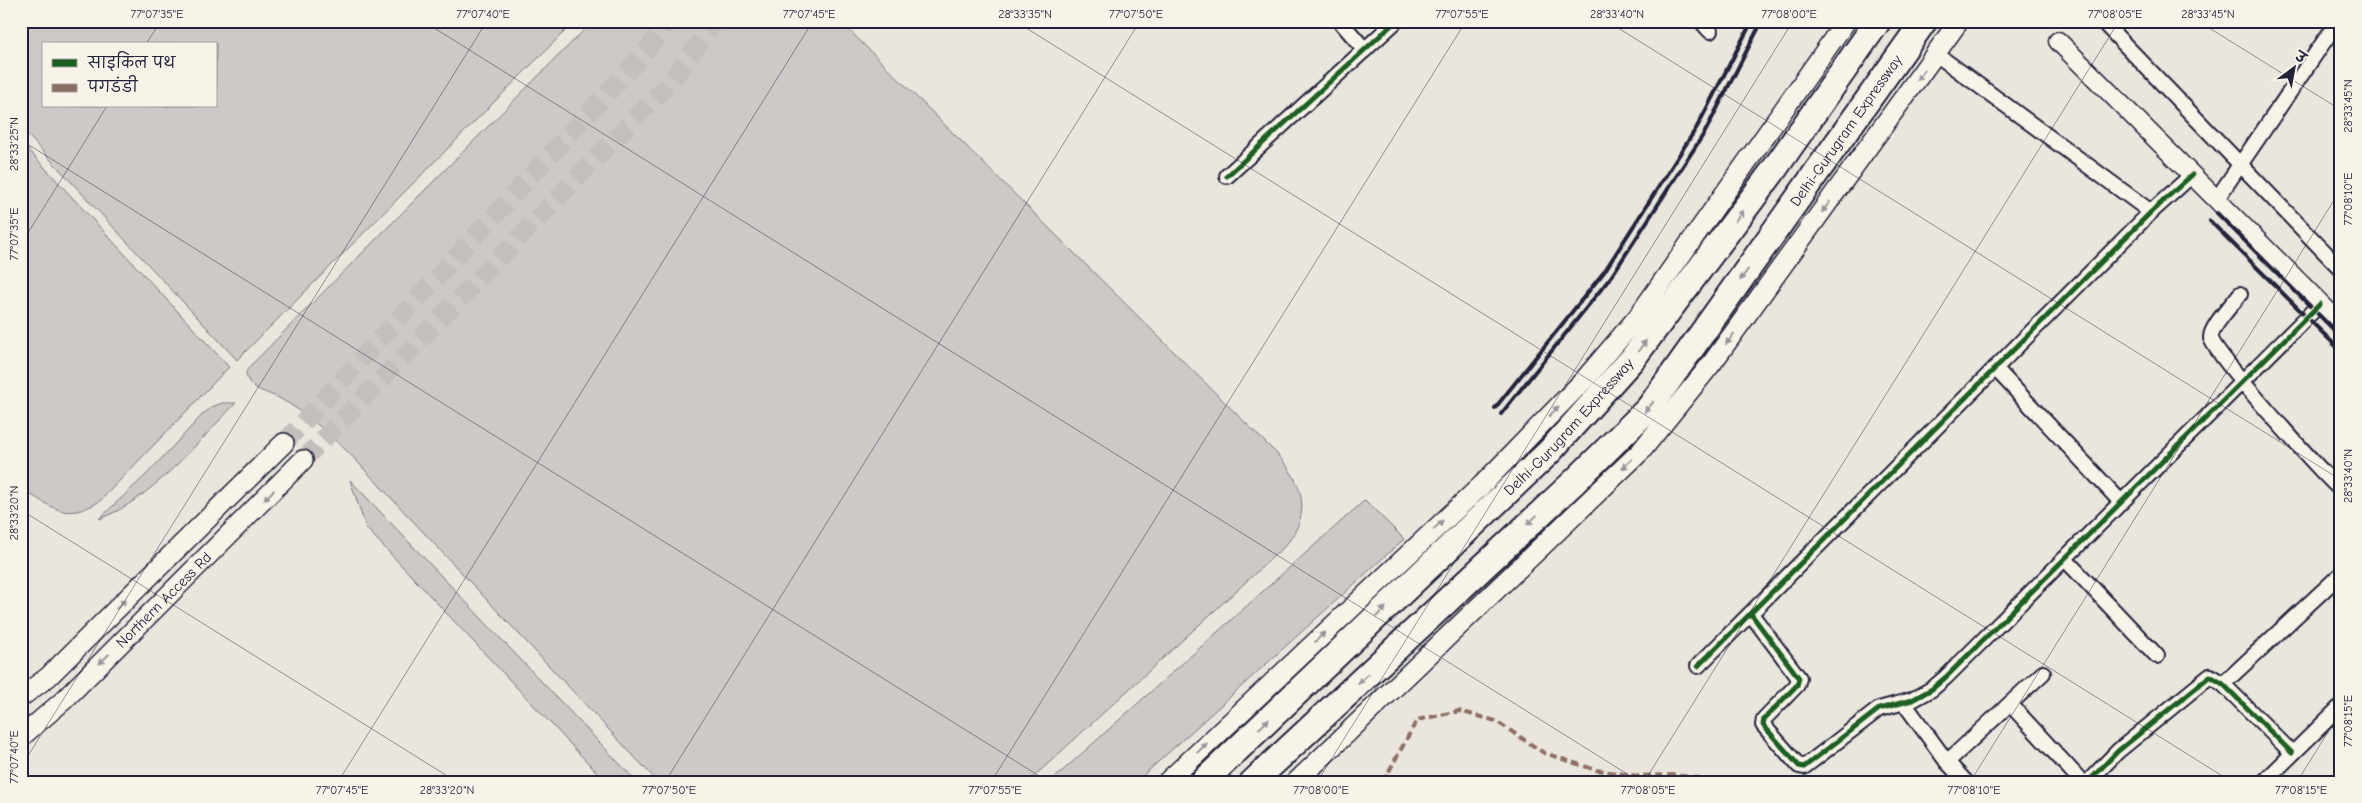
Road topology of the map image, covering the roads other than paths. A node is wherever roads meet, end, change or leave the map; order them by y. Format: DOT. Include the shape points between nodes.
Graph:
graph roads {
  1 [pos="1340,21"];
  2 [pos="1396,21"];
  3 [pos="1846,21"];
  4 [pos="1878,21"];
  5 [pos="1924,21"];
  6 [pos="1959,21"];
  7 [pos="2102,21"];
  8 [pos="2338,21"];
  9 [pos="2058,41"];
  10 [pos="1365,50"];
  11 [pos="1936,54"];
  12 [pos="2240,163"];
  13 [pos="2192,175"];
  14 [pos="1227,176"];
  15 [pos="2216,200"];
  16 [pos="2151,212"];
  17 [pos="2341,269"];
  18 [pos="2240,294"];
  19 [pos="2320,304"];
  20 [pos="2341,324"];
  21 [pos="1996,368"];
  22 [pos="2242,381"];
  23 [pos="284,443"];
  24 [pos="303,460"];
  25 [pos="2341,490"];
  26 [pos="2121,502"];
  27 [pos="2065,559"];
  28 [pos="2341,574"];
  29 [pos="1751,614"];
  30 [pos="2157,656"];
  31 [pos="1698,666"];
  32 [pos="2043,672"];
  33 [pos="2223,684"];
  34 [pos="21,697"];
  35 [pos="1904,704"];
  36 [pos="2010,704"];
  37 [pos="2341,706"];
  38 [pos="21,737"];
  39 [pos="2292,753"];
  40 [pos="1947,762"];
  41 [pos="1166,782"];
  42 [pos="1203,782"];
  43 [pos="1252,782"];
  44 [pos="1296,782"];
  45 [pos="1966,782"];
  46 [pos="2082,782"];
  47 [pos="2088,782"];
  48 [pos="2264,782"];
  1 -- 10 [label="street"];
  2 -- 10 [label="street"];
  41 -- 3 [label="main road, one-way" via="1482,485 1585,379 1637,318"];
  42 -- 4 [label="highway, Delhi-Gurugram Expressway, one-way" via="1549,452 1626,365 1773,171"];
  5 -- 43 [label="highway, Delhi-Gurugram Expressway, one-way" via="1649,408"];
  6 -- 11 [label="main road"];
  7 -- 12 [label="street"];
  8 -- 12 [label="street"];
  9 -- 13 [label="street"];
  10 -- 14 [label="street"];
  11 -- 16 [label="street"];
  11 -- 44 [label="main road, one-way" via="1712,363 1641,451"];
  12 -- 15 [label="street"];
  12 -- 17 [label="street"];
  13 -- 15 [label="street"];
  13 -- 16 [label="street"];
  15 -- 19 [label="street"];
  16 -- 21 [label="street"];
  18 -- 22 [label="street" via="2216,324 2211,337"];
  19 -- 20 [label="street"];
  19 -- 22 [label="street"];
  21 -- 26 [label="street"];
  21 -- 29 [label="street"];
  22 -- 25 [label="street"];
  22 -- 26 [label="street"];
  34 -- 23 [label="main road, Northern Access Rd, one-way" via="48,677"];
  24 -- 38 [label="main road, Northern Access Rd, one-way" via="64,700"];
  26 -- 27 [label="street"];
  27 -- 30 [label="street"];
  27 -- 35 [label="street" via="1946,677 1932,689"];
  28 -- 33 [label="street"];
  29 -- 31 [label="street"];
  29 -- 35 [label="street" via="1799,678 1797,685 1763,722 1765,729 1799,766 1808,765 1879,709"];
  32 -- 36 [label="street"];
  33 -- 39 [label="street"];
  33 -- 47 [label="street" via="2214,676 2204,679 2118,751"];
  35 -- 40 [label="street"];
  36 -- 40 [label="street"];
  36 -- 46 [label="street"];
  37 -- 39 [label="street"];
  39 -- 48 [label="street"];
  40 -- 45 [label="street"];
}
